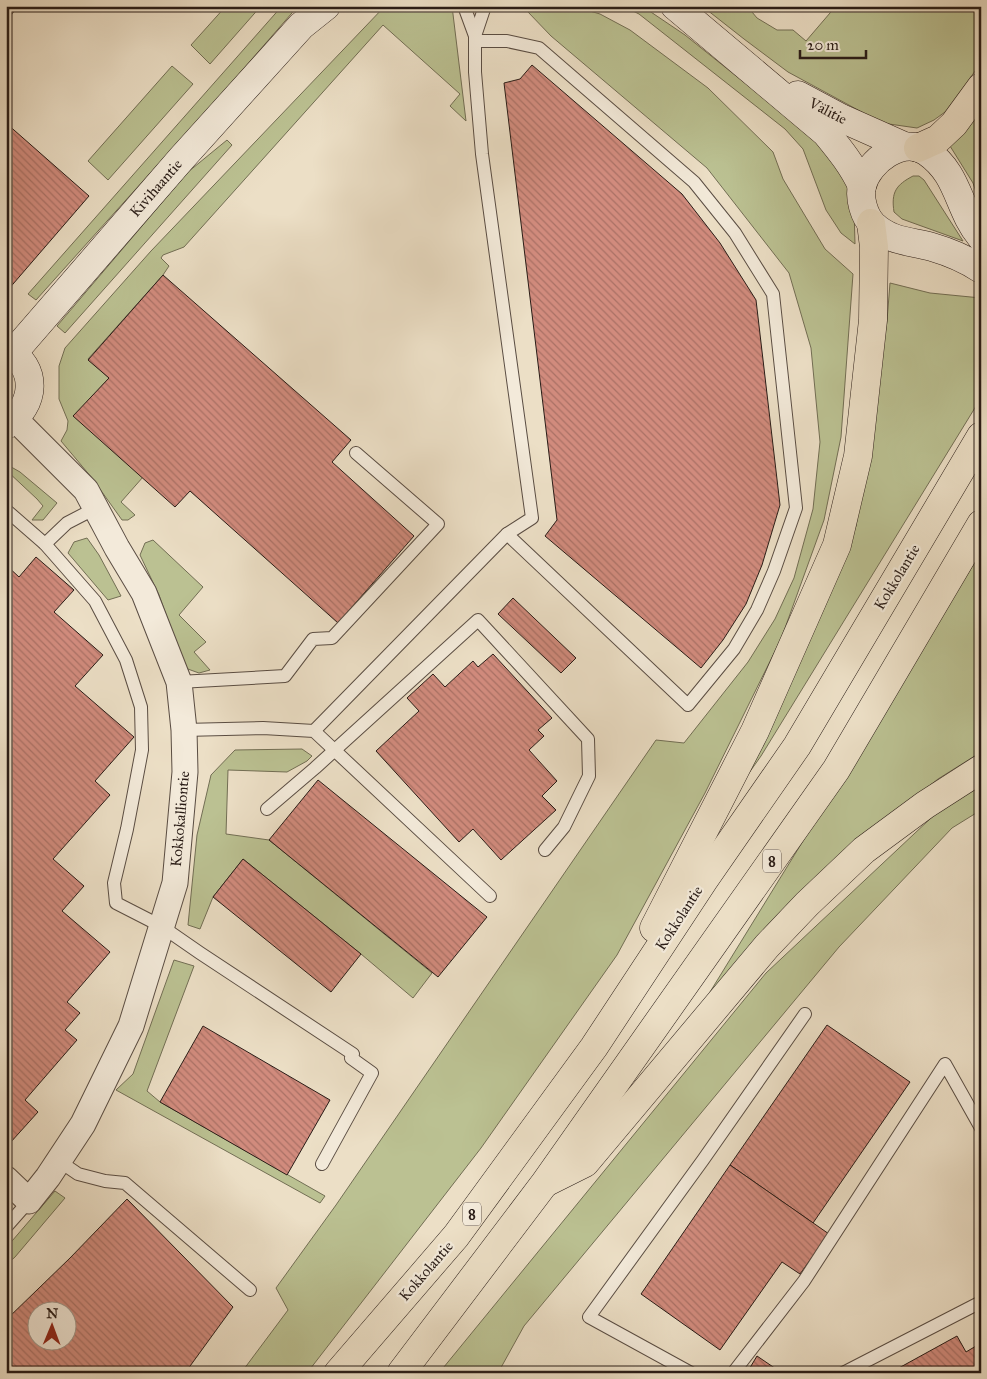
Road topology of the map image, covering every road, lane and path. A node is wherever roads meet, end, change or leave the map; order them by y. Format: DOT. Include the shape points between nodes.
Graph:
graph roads {
  1 [pos="326,6"];
  2 [pos="464,6"];
  3 [pos="485,6"];
  4 [pos="675,6"];
  5 [pos="307,16"];
  6 [pos="475,38"];
  7 [pos="754,72"];
  8 [pos="981,87"];
  9 [pos="911,147"];
  10 [pos="862,186"];
  11 [pos="871,223"];
  12 [pos="981,237"];
  13 [pos="981,268"];
  14 [pos="10,351"];
  15 [pos="11,422"];
  16 [pos="981,436"];
  17 [pos="356,453"];
  18 [pos="96,508"];
  19 [pos="6,510"];
  20 [pos="981,524"];
  21 [pos="507,534"];
  22 [pos="45,544"];
  23 [pos="179,682"];
  24 [pos="184,730"];
  25 [pos="314,731"];
  26 [pos="335,750"];
  27 [pos="981,769"];
  28 [pos="267,809"];
  29 [pos="545,850"];
  30 [pos="490,896"];
  31 [pos="161,926"];
  32 [pos="805,1014"];
  33 [pos="594,1047"];
  34 [pos="981,1128"];
  35 [pos="59,1161"];
  36 [pos="322,1164"];
  37 [pos="6,1179"];
  38 [pos="544,1184"];
  39 [pos="29,1201"];
  40 [pos="6,1227"];
  41 [pos="250,1290"];
  42 [pos="981,1302"];
  43 [pos="338,1373"];
  44 [pos="401,1373"];
  45 [pos="690,1373"];
  46 [pos="733,1373"];
  47 [pos="843,1373"];
  1 -- 5 [label="main road, Kivihaantie"];
  2 -- 6 [label="lane"];
  3 -- 6 [label="lane"];
  4 -- 7 [label="main road, Välitie"];
  5 -- 14 [label="main road, Kivihaantie"];
  6 -- 21 [label="lane" via="482,154 532,518"];
  6 -- 21 [label="lane" via="539,48 694,182 735,233 773,294 796,508 757,610 734,649 688,705"];
  7 -- 9 [label="main road, Välitie" via="841,118"];
  7 -- 10 [label="main road, Välitie" via="826,133 846,157"];
  8 -- 9 [label="highway" via="954,124 938,139"];
  9 -- 10 [label="main road" via="890,151 880,158 868,172"];
  9 -- 12 [label="main road, Välitie" via="925,151 945,168 974,229"];
  10 -- 11 [label="main road" via="862,200"];
  11 -- 13 [label="main road" via="887,236 950,253"];
  11 -- 33 [label="highway" via="874,247 872,330 858,456 837,545 755,732"];
  14 -- 15 [label="main road" via="23,364 29,378 25,407"];
  15 -- 18 [label="street, Kokkokalliontie" via="86,490"];
  16 -- 33 [label="highway, Kokkolantie / 8" via="797,746"];
  17 -- 23 [label="lane" via="438,524 332,638 313,639 285,676"];
  18 -- 22 [label="lane" via="67,523"];
  18 -- 23 [label="street, Kokkokalliontie" via="144,593"];
  19 -- 22 [label="lane"];
  20 -- 38 [label="highway, 8" via="836,770"];
  21 -- 25 [label="lane"];
  22 -- 31 [label="lane" via="95,601 126,660 141,707 142,750 114,883 116,903"];
  23 -- 24 [label="street, Kokkokalliontie"];
  24 -- 25 [label="lane" via="263,728"];
  24 -- 31 [label="street, Kokkokalliontie" via="185,772 175,883"];
  25 -- 26 [label="lane"];
  26 -- 28 [label="lane"];
  26 -- 29 [label="lane" via="478,620 588,739 589,776 564,826"];
  26 -- 30 [label="lane"];
  27 -- 38 [label="highway" via="864,850 807,904 767,946 585,1163"];
  31 -- 35 [label="street, Kokkokalliontie" via="131,1026 83,1124"];
  31 -- 36 [label="lane" via="353,1054 351,1058 372,1073"];
  32 -- 45 [label="lane" via="589,1317"];
  33 -- 43 [label="highway, Kokkolantie / 8" via="456,1236"];
  34 -- 46 [label="lane" via="945,1064 804,1281"];
  35 -- 39 [label="street, Kokkokalliontie"];
  35 -- 41 [label="lane" via="78,1174 105,1182 125,1183"];
  37 -- 39 [label="street"];
  38 -- 44 [label="highway, 8"];
  39 -- 40 [label="lane, Kokkokalliontie"];
  42 -- 47 [label="lane"];
}
